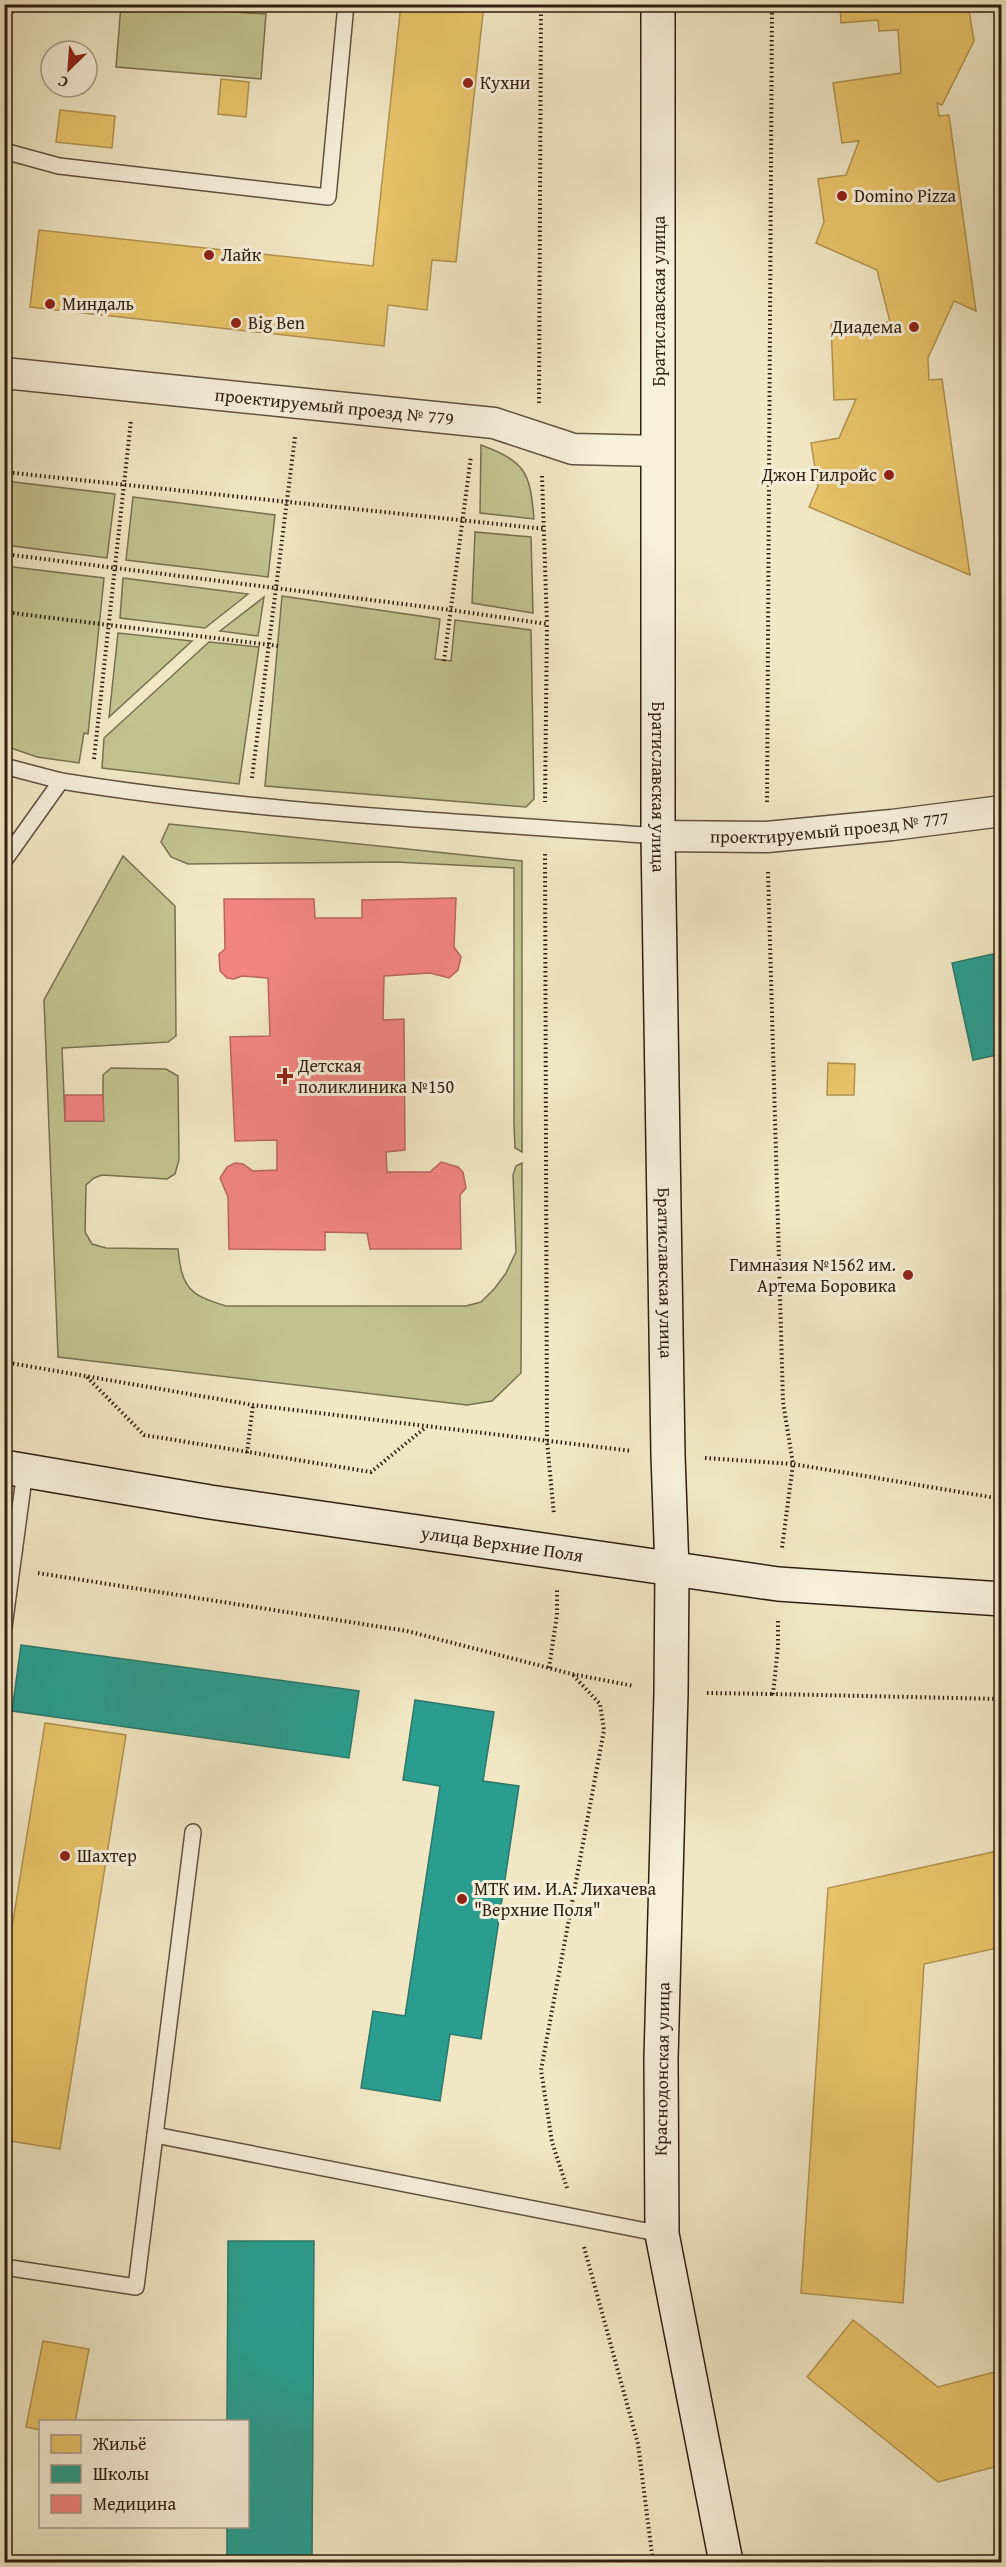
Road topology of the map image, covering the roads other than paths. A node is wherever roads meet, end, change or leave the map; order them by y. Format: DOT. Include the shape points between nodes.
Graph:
graph roads {
  1 [pos="346,4"];
  2 [pos="658,4"];
  3 [pos="4,151"];
  4 [pos="4,373"];
  5 [pos="659,451"];
  6 [pos="4,766"];
  7 [pos="61,781"];
  8 [pos="1002,811"];
  9 [pos="658,836"];
  10 [pos="4,861"];
  11 [pos="15,1469"];
  12 [pos="672,1570"];
  13 [pos="1002,1599"];
  14 [pos="4,1626"];
  15 [pos="193,1832"];
  16 [pos="155,2135"];
  17 [pos="662,2234"];
  18 [pos="4,2267"];
  19 [pos="726,2562"];
  1 -- 3 [label="lane" via="328,197 59,166"];
  2 -- 5 [label="main road, Братиславская улица"];
  4 -- 5 [label="street, проектируемый проезд № 779" via="494,423 573,449"];
  5 -- 9 [label="main road, Братиславская улица"];
  6 -- 7 [label="lane"];
  7 -- 9 [label="lane" via="249,806"];
  7 -- 10 [label="lane"];
  8 -- 9 [label="street, проектируемый проезд № 777" via="767,837"];
  9 -- 12 [label="main road, Братиславская улица"];
  11 -- 12 [label="main road, улица Верхние Поля"];
  11 -- 14 [label="lane" via="12,1569"];
  12 -- 13 [label="main road, улица Верхние Поля" via="778,1584"];
  12 -- 17 [label="main road, Краснодонская улица" via="661,2059"];
  15 -- 16 [label="lane"];
  16 -- 17 [label="lane"];
  16 -- 18 [label="lane" via="136,2287"];
  17 -- 19 [label="main road, Краснодонская улица"];
}
